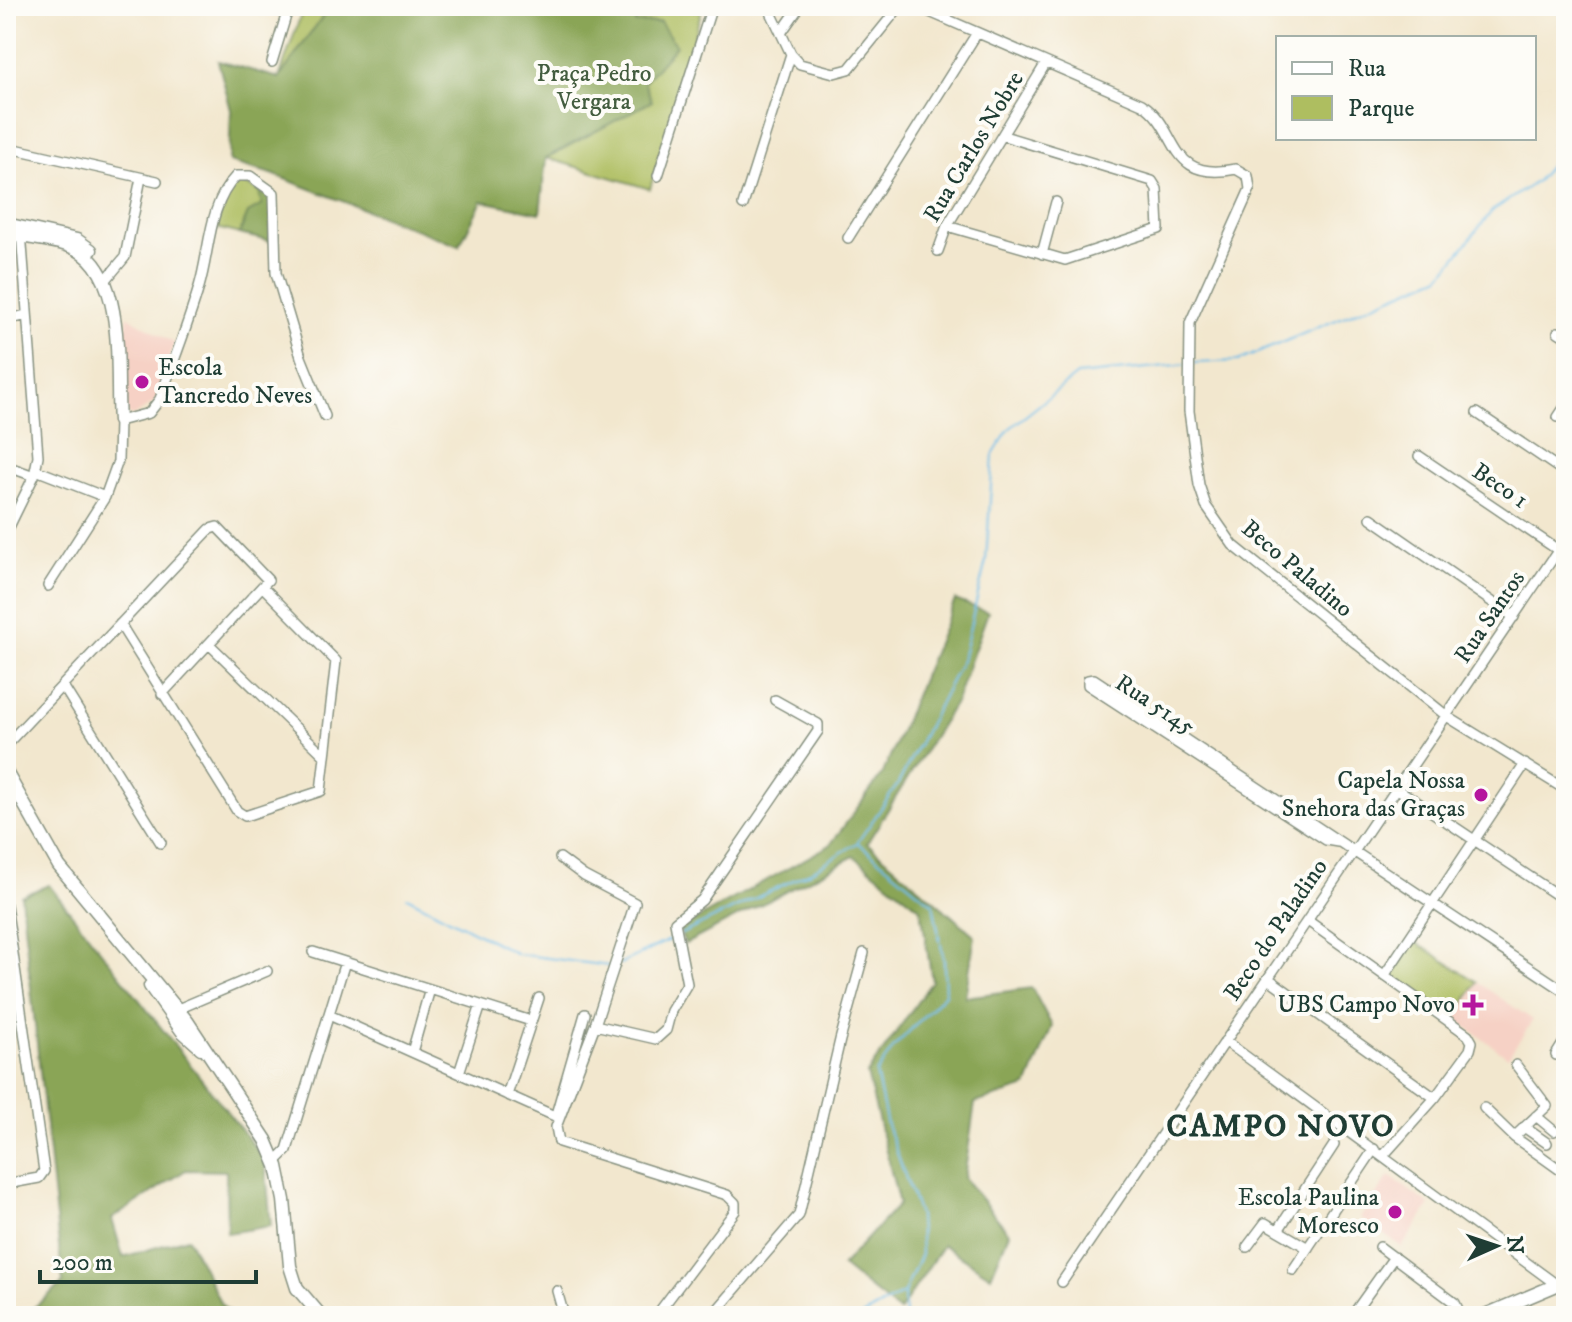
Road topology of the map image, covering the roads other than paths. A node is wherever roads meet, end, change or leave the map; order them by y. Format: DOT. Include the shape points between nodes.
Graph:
graph roads {
  1 [pos="289,6"];
  2 [pos="712,6"];
  3 [pos="768,6"];
  4 [pos="800,6"];
  5 [pos="900,6"];
  6 [pos="916,6"];
  7 [pos="781,33"];
  8 [pos="977,33"];
  9 [pos="791,54"];
  10 [pos="272,62"];
  11 [pos="1046,63"];
  12 [pos="1004,136"];
  13 [pos="6,147"];
  14 [pos="658,176"];
  15 [pos="141,178"];
  16 [pos="157,181"];
  17 [pos="1056,202"];
  18 [pos="743,205"];
  19 [pos="6,224"];
  20 [pos="947,226"];
  21 [pos="21,232"];
  22 [pos="6,233"];
  23 [pos="848,238"];
  24 [pos="938,251"];
  25 [pos="1042,254"];
  26 [pos="108,278"];
  27 [pos="27,315"];
  28 [pos="6,320"];
  29 [pos="1566,405"];
  30 [pos="1477,413"];
  31 [pos="325,416"];
  32 [pos="1558,417"];
  33 [pos="119,421"];
  34 [pos="1419,456"];
  35 [pos="6,466"];
  36 [pos="35,473"];
  37 [pos="1566,473"];
  38 [pos="105,497"];
  39 [pos="1371,518"];
  40 [pos="6,533"];
  41 [pos="1566,539"];
  42 [pos="1558,550"];
  43 [pos="48,586"];
  44 [pos="263,587"];
  45 [pos="1514,617"];
  46 [pos="120,624"];
  47 [pos="210,645"];
  48 [pos="63,686"];
  49 [pos="162,694"];
  50 [pos="775,700"];
  51 [pos="1448,717"];
  52 [pos="6,745"];
  53 [pos="1191,747"];
  54 [pos="325,756"];
  55 [pos="1525,764"];
  56 [pos="6,772"];
  57 [pos="1396,788"];
  58 [pos="1566,790"];
  59 [pos="1474,840"];
  60 [pos="161,843"];
  61 [pos="1352,851"];
  62 [pos="560,858"];
  63 [pos="1566,901"];
  64 [pos="1433,904"];
  65 [pos="6,905"];
  66 [pos="1308,921"];
  67 [pos="313,952"];
  68 [pos="864,953"];
  69 [pos="345,962"];
  70 [pos="267,971"];
  71 [pos="1384,976"];
  72 [pos="1269,979"];
  73 [pos="430,989"];
  74 [pos="1566,992"];
  75 [pos="539,998"];
  76 [pos="481,1005"];
  77 [pos="173,1011"];
  78 [pos="585,1014"];
  79 [pos="329,1015"];
  80 [pos="531,1021"];
  81 [pos="595,1025"];
  82 [pos="1566,1039"];
  83 [pos="1225,1041"];
  84 [pos="412,1052"];
  85 [pos="1556,1055"];
  86 [pos="1516,1065"];
  87 [pos="459,1073"];
  88 [pos="507,1095"];
  89 [pos="1435,1098"];
  90 [pos="1484,1108"];
  91 [pos="1536,1116"];
  92 [pos="557,1117"];
  93 [pos="1524,1127"];
  94 [pos="1554,1131"];
  95 [pos="1514,1137"];
  96 [pos="1547,1143"];
  97 [pos="1334,1145"];
  98 [pos="1378,1152"];
  99 [pos="275,1162"];
  100 [pos="1566,1174"];
  101 [pos="6,1184"];
  102 [pos="1279,1229"];
  103 [pos="1247,1247"];
  104 [pos="1380,1247"];
  105 [pos="1308,1248"];
  106 [pos="1394,1257"];
  107 [pos="1293,1270"];
  108 [pos="1062,1282"];
  109 [pos="1562,1283"];
  110 [pos="557,1291"];
  111 [pos="321,1316"];
  112 [pos="564,1316"];
  113 [pos="656,1316"];
  114 [pos="712,1316"];
  115 [pos="1352,1316"];
  116 [pos="1461,1316"];
  117 [pos="1483,1316"];
  1 -- 10 [label="street"];
  2 -- 14 [label="street"];
  3 -- 7 [label="street"];
  4 -- 7 [label="street"];
  5 -- 9 [label="street" via="849,69 819,72"];
  6 -- 8 [label="street"];
  7 -- 9 [label="street"];
  8 -- 11 [label="street"];
  8 -- 23 [label="street"];
  9 -- 18 [label="street"];
  11 -- 12 [label="street, Rua Carlos Nobre"];
  11 -- 51 [label="street, Beco Paladino" via="1142,104 1193,166 1214,174 1236,169 1248,176 1250,185 1190,323 1189,411 1199,485 1217,527 1233,545"];
  12 -- 20 [label="street, Rua Carlos Nobre"];
  12 -- 25 [label="street" via="1152,181 1157,189 1157,231 1065,260"];
  13 -- 15 [label="street"];
  15 -- 16 [label="street"];
  15 -- 26 [label="street" via="125,257"];
  17 -- 25 [label="street"];
  19 -- 21 [label="main road"];
  20 -- 24 [label="street, Rua Carlos Nobre"];
  20 -- 25 [label="street"];
  21 -- 22 [label="main road"];
  21 -- 26 [label="main road" via="68,245"];
  21 -- 27 [label="street"];
  26 -- 33 [label="main road"];
  27 -- 28 [label="street"];
  27 -- 36 [label="street"];
  29 -- 32 [label="street"];
  30 -- 37 [label="street"];
  31 -- 33 [label="street" via="276,273 274,193 243,175 228,185 215,212 199,286 160,399 149,413"];
  33 -- 38 [label="street" via="118,461"];
  34 -- 42 [label="street, Beco 1"];
  35 -- 36 [label="street"];
  36 -- 38 [label="street"];
  36 -- 40 [label="street"];
  38 -- 43 [label="street"];
  39 -- 45 [label="street"];
  41 -- 42 [label="street, Rua Santos"];
  42 -- 45 [label="street, Rua Santos"];
  44 -- 46 [label="street" via="266,575 214,527"];
  44 -- 47 [label="street"];
  44 -- 54 [label="street" via="336,658"];
  45 -- 51 [label="street, Rua Santos"];
  46 -- 48 [label="street"];
  46 -- 49 [label="street"];
  47 -- 49 [label="street"];
  47 -- 54 [label="street"];
  48 -- 52 [label="street"];
  48 -- 60 [label="street"];
  49 -- 54 [label="street" via="241,815 319,792"];
  50 -- 81 [label="street" via="818,724 818,731 702,900 675,922 687,984 666,1030 651,1040"];
  51 -- 55 [label="street"];
  51 -- 57 [label="street, Beco do Paladino"];
  53 -- 53 [label="street, Rua 5145" via="1094,679 1088,680 1088,685"];
  53 -- 61 [label="street, Rua 5145"];
  55 -- 58 [label="street"];
  55 -- 59 [label="street"];
  56 -- 77 [label="main road" via="59,866"];
  57 -- 59 [label="street"];
  57 -- 61 [label="street, Beco do Paladino"];
  59 -- 63 [label="street"];
  59 -- 64 [label="street"];
  61 -- 64 [label="street, Rua 5145"];
  61 -- 66 [label="street, Beco do Paladino"];
  62 -- 81 [label="street" via="635,903"];
  64 -- 71 [label="street"];
  64 -- 74 [label="street, Rua 5145"];
  65 -- 101 [label="street" via="44,1171 39,1178"];
  66 -- 71 [label="street"];
  66 -- 72 [label="street, Beco do Paladino"];
  67 -- 69 [label="street"];
  68 -- 114 [label="street" via="799,1215"];
  69 -- 73 [label="street"];
  69 -- 79 [label="street"];
  70 -- 77 [label="street"];
  71 -- 89 [label="street" via="1472,1042"];
  72 -- 83 [label="street, Beco do Paladino"];
  72 -- 89 [label="street"];
  73 -- 76 [label="street"];
  73 -- 84 [label="street"];
  75 -- 80 [label="street"];
  76 -- 80 [label="street"];
  76 -- 87 [label="street"];
  77 -- 99 [label="main road" via="266,1140"];
  78 -- 92 [label="street"];
  79 -- 84 [label="street"];
  79 -- 99 [label="street" via="287,1150"];
  80 -- 88 [label="street"];
  81 -- 92 [label="street"];
  82 -- 85 [label="street"];
  83 -- 98 [label="street"];
  83 -- 108 [label="street, Beco do Paladino"];
  84 -- 87 [label="street"];
  86 -- 91 [label="street" via="1546,1102"];
  87 -- 88 [label="street"];
  88 -- 92 [label="street"];
  89 -- 98 [label="street"];
  90 -- 95 [label="street"];
  91 -- 93 [label="street"];
  91 -- 94 [label="street"];
  92 -- 113 [label="street" via="555,1132 563,1146 727,1195 735,1203 735,1211"];
  93 -- 95 [label="street"];
  93 -- 96 [label="street"];
  95 -- 100 [label="street"];
  97 -- 102 [label="street"];
  98 -- 105 [label="street"];
  98 -- 109 [label="street"];
  99 -- 111 [label="main road" via="290,1266 297,1288"];
  102 -- 103 [label="street" via="1265,1223"];
  102 -- 105 [label="street"];
  104 -- 106 [label="street"];
  105 -- 107 [label="street"];
  106 -- 115 [label="street"];
  106 -- 116 [label="street" via="1455,1303"];
  109 -- 117 [label="main road"];
  110 -- 112 [label="street"];
}
